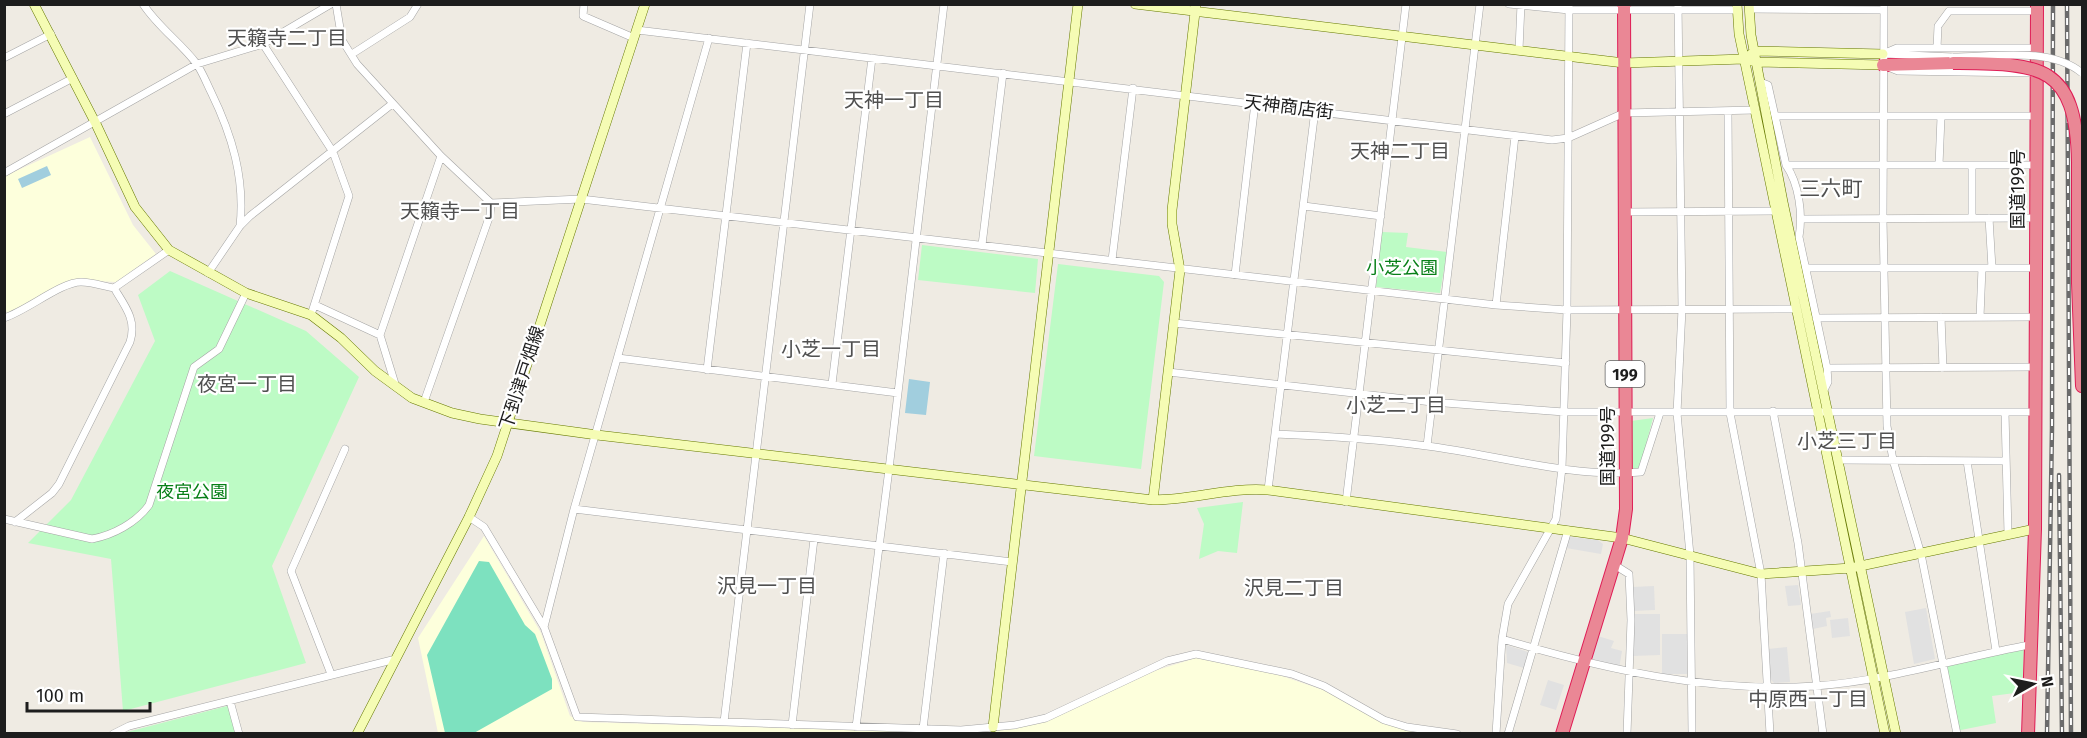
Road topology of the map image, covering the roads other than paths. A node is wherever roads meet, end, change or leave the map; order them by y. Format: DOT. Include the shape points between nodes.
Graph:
graph roads {
  1 [pos="34,4"];
  2 [pos="143,4"];
  3 [pos="331,4"];
  4 [pos="336,4"];
  5 [pos="418,4"];
  6 [pos="584,4"];
  7 [pos="645,4"];
  8 [pos="810,4"];
  9 [pos="944,4"];
  10 [pos="1078,4"];
  11 [pos="1135,4"];
  12 [pos="1406,4"];
  13 [pos="1480,4"];
  14 [pos="1509,4"];
  15 [pos="1521,5"];
  16 [pos="1569,7"];
  17 [pos="1623,7"];
  18 [pos="1737,7"];
  19 [pos="1749,7"];
  20 [pos="1884,7"];
  21 [pos="1196,8"];
  22 [pos="1678,8"];
  23 [pos="2037,8"];
  24 [pos="51,34"];
  25 [pos="635,34"];
  26 [pos="1402,36"];
  27 [pos="708,38"];
  28 [pos="747,43"];
  29 [pos="263,44"];
  30 [pos="1474,45"];
  31 [pos="1937,48"];
  32 [pos="2037,48"];
  33 [pos="805,50"];
  34 [pos="1519,50"];
  35 [pos="1755,51"];
  36 [pos="352,54"];
  37 [pos="1569,56"];
  38 [pos="4,58"];
  39 [pos="872,58"];
  40 [pos="1744,59"];
  41 [pos="1883,59"];
  42 [pos="1953,60"];
  43 [pos="1677,61"];
  44 [pos="1757,62"];
  45 [pos="1624,63"];
  46 [pos="197,64"];
  47 [pos="936,65"];
  48 [pos="1003,73"];
  49 [pos="2036,73"];
  50 [pos="2082,73"];
  51 [pos="73,78"];
  52 [pos="1070,81"];
  53 [pos="1760,82"];
  54 [pos="1133,88"];
  55 [pos="1186,95"];
  56 [pos="1255,103"];
  57 [pos="392,105"];
  58 [pos="1315,110"];
  59 [pos="1755,110"];
  60 [pos="1728,111"];
  61 [pos="1678,112"];
  62 [pos="1624,113"];
  63 [pos="4,114"];
  64 [pos="1775,116"];
  65 [pos="2036,116"];
  66 [pos="1883,117"];
  67 [pos="1941,117"];
  68 [pos="1392,120"];
  69 [pos="96,124"];
  70 [pos="1464,129"];
  71 [pos="1515,136"];
  72 [pos="1568,138"];
  73 [pos="333,152"];
  74 [pos="441,156"];
  75 [pos="1786,165"];
  76 [pos="1883,165"];
  77 [pos="1939,165"];
  78 [pos="1972,165"];
  79 [pos="2036,165"];
  80 [pos="4,173"];
  81 [pos="581,199"];
  82 [pos="491,203"];
  83 [pos="1304,206"];
  84 [pos="660,208"];
  85 [pos="1728,211"];
  86 [pos="1777,211"];
  87 [pos="1624,212"];
  88 [pos="1680,212"];
  89 [pos="726,216"];
  90 [pos="1381,216"];
  91 [pos="1972,218"];
  92 [pos="1989,218"];
  93 [pos="2036,218"];
  94 [pos="1802,219"];
  95 [pos="1883,219"];
  96 [pos="784,222"];
  97 [pos="240,226"];
  98 [pos="850,230"];
  99 [pos="916,237"];
  100 [pos="982,245"];
  101 [pos="169,250"];
  102 [pos="1049,253"];
  103 [pos="1112,260"];
  104 [pos="1806,268"];
  105 [pos="1982,268"];
  106 [pos="1992,268"];
  107 [pos="2035,268"];
  108 [pos="1884,269"];
  109 [pos="1180,270"];
  110 [pos="208,273"];
  111 [pos="1235,275"];
  112 [pos="1294,283"];
  113 [pos="114,288"];
  114 [pos="1371,291"];
  115 [pos="246,293"];
  116 [pos="1445,300"];
  117 [pos="315,305"];
  118 [pos="1496,305"];
  119 [pos="1624,309"];
  120 [pos="1682,309"];
  121 [pos="1729,309"];
  122 [pos="1797,309"];
  123 [pos="1568,310"];
  124 [pos="311,315"];
  125 [pos="1980,317"];
  126 [pos="2035,317"];
  127 [pos="4,318"];
  128 [pos="1816,318"];
  129 [pos="1885,318"];
  130 [pos="1941,318"];
  131 [pos="1174,323"];
  132 [pos="380,334"];
  133 [pos="1288,335"];
  134 [pos="1366,344"];
  135 [pos="1438,352"];
  136 [pos="618,358"];
  137 [pos="1566,363"];
  138 [pos="2035,367"];
  139 [pos="1827,368"];
  140 [pos="1943,368"];
  141 [pos="1886,369"];
  142 [pos="707,370"];
  143 [pos="1168,372"];
  144 [pos="765,376"];
  145 [pos="832,384"];
  146 [pos="1281,385"];
  147 [pos="2082,386"];
  148 [pos="397,389"];
  149 [pos="1823,392"];
  150 [pos="898,393"];
  151 [pos="1360,394"];
  152 [pos="424,402"];
  153 [pos="1432,402"];
  154 [pos="1773,411"];
  155 [pos="1823,411"];
  156 [pos="1564,412"];
  157 [pos="1730,412"];
  158 [pos="1887,412"];
  159 [pos="2005,412"];
  160 [pos="2035,412"];
  161 [pos="1677,413"];
  162 [pos="1626,414"];
  163 [pos="1660,414"];
  164 [pos="507,424"];
  165 [pos="1275,434"];
  166 [pos="597,435"];
  167 [pos="1354,438"];
  168 [pos="1427,446"];
  169 [pos="345,449"];
  170 [pos="756,454"];
  171 [pos="1839,460"];
  172 [pos="1893,460"];
  173 [pos="1967,461"];
  174 [pos="2005,461"];
  175 [pos="1562,468"];
  176 [pos="889,469"];
  177 [pos="1626,473"];
  178 [pos="1022,485"];
  179 [pos="1268,490"];
  180 [pos="1154,500"];
  181 [pos="1346,502"];
  182 [pos="574,509"];
  183 [pos="469,517"];
  184 [pos="4,519"];
  185 [pos="15,522"];
  186 [pos="1552,528"];
  187 [pos="2035,529"];
  188 [pos="747,530"];
  189 [pos="1568,530"];
  190 [pos="2008,534"];
  191 [pos="1622,538"];
  192 [pos="814,539"];
  193 [pos="1978,541"];
  194 [pos="878,546"];
  195 [pos="945,554"];
  196 [pos="1921,554"];
  197 [pos="1690,555"];
  198 [pos="1012,562"];
  199 [pos="1613,564"];
  200 [pos="1862,566"];
  201 [pos="1851,568"];
  202 [pos="1802,573"];
  203 [pos="1761,574"];
  204 [pos="544,627"];
  205 [pos="1502,639"];
  206 [pos="2030,645"];
  207 [pos="1534,649"];
  208 [pos="1996,651"];
  209 [pos="396,659"];
  210 [pos="1582,662"];
  211 [pos="1941,664"];
  212 [pos="1627,673"];
  213 [pos="331,674"];
  214 [pos="1879,676"];
  215 [pos="1692,681"];
  216 [pos="1816,686"];
  217 [pos="1767,687"];
  218 [pos="230,701"];
  219 [pos="724,722"];
  220 [pos="792,725"];
  221 [pos="856,727"];
  222 [pos="993,728"];
  223 [pos="923,729"];
  224 [pos="113,734"];
  225 [pos="238,734"];
  226 [pos="357,734"];
  227 [pos="1457,734"];
  228 [pos="1496,734"];
  229 [pos="1508,734"];
  230 [pos="1562,734"];
  231 [pos="1627,734"];
  232 [pos="1692,734"];
  233 [pos="1770,734"];
  234 [pos="1823,734"];
  235 [pos="1885,734"];
  236 [pos="1896,734"];
  237 [pos="1957,734"];
  238 [pos="2028,734"];
  1 -- 24 [label="street"];
  2 -- 46 [label="street" via="154,21"];
  3 -- 29 [label="street"];
  4 -- 36 [label="street" via="342,40"];
  5 -- 36 [label="street" via="410,17"];
  6 -- 25 [label="street, 天神商店街" via="583,16"];
  7 -- 25 [label="street, 下到津戸畑線"];
  8 -- 33 [label="street"];
  9 -- 47 [label="street"];
  10 -- 52 [label="street"];
  11 -- 21 [label="street"];
  12 -- 26 [label="street"];
  13 -- 30 [label="street"];
  14 -- 15 [label="street"];
  15 -- 16 [label="street"];
  15 -- 34 [label="street"];
  16 -- 17 [label="street"];
  16 -- 37 [label="street"];
  17 -- 22 [label="street"];
  17 -- 45 [label="highway, 国道199号 / 199"];
  18 -- 22 [label="street"];
  18 -- 40 [label="street"];
  19 -- 20 [label="street"];
  19 -- 35 [label="street"];
  20 -- 41 [label="street"];
  21 -- 26 [label="street"];
  21 -- 55 [label="street"];
  22 -- 43 [label="street"];
  23 -- 31 [label="street" via="1949,11 1938,26"];
  23 -- 32 [label="highway, 国道199号"];
  24 -- 38 [label="street"];
  24 -- 51 [label="street"];
  25 -- 27 [label="street, 天神商店街"];
  25 -- 81 [label="street, 下到津戸畑線"];
  26 -- 30 [label="street"];
  26 -- 68 [label="street"];
  27 -- 28 [label="street, 天神商店街"];
  27 -- 84 [label="street"];
  28 -- 33 [label="street, 天神商店街"];
  28 -- 89 [label="street"];
  29 -- 46 [label="street"];
  29 -- 73 [label="street"];
  30 -- 34 [label="street"];
  30 -- 70 [label="street"];
  31 -- 32 [label="street"];
  31 -- 41 [label="street" via="1897,48"];
  32 -- 49 [label="highway, 国道199号"];
  33 -- 39 [label="street, 天神商店街"];
  33 -- 96 [label="street"];
  34 -- 37 [label="street"];
  35 -- 40 [label="street"];
  35 -- 41 [label="street"];
  35 -- 44 [label="street"];
  36 -- 57 [label="street"];
  37 -- 45 [label="street"];
  37 -- 72 [label="street"];
  39 -- 47 [label="street, 天神商店街"];
  39 -- 98 [label="street"];
  40 -- 43 [label="street"];
  40 -- 44 [label="street"];
  40 -- 59 [label="street"];
  41 -- 42 [label="highway"];
  41 -- 44 [label="street"];
  41 -- 49 [label="street" via="1898,71"];
  41 -- 66 [label="street"];
  42 -- 50 [label="street, bridge" via="2044,57 2064,62"];
  42 -- 147 [label="highway, bridge" via="2019,65 2042,72 2065,92 2073,111 2078,162"];
  43 -- 45 [label="street"];
  43 -- 61 [label="street"];
  44 -- 53 [label="street"];
  45 -- 62 [label="highway, 国道199号 / 199"];
  46 -- 69 [label="street"];
  46 -- 97 [label="street" via="223,117 241,173"];
  47 -- 48 [label="street, 天神商店街"];
  47 -- 99 [label="street"];
  48 -- 52 [label="street, 天神商店街"];
  48 -- 100 [label="street"];
  49 -- 65 [label="highway, 国道199号"];
  51 -- 63 [label="street"];
  51 -- 69 [label="street"];
  52 -- 54 [label="street, 天神商店街"];
  52 -- 102 [label="street"];
  53 -- 64 [label="street" via="1768,85"];
  53 -- 149 [label="street"];
  54 -- 55 [label="street, 天神商店街"];
  54 -- 103 [label="street"];
  55 -- 56 [label="street, 天神商店街"];
  55 -- 109 [label="street" via="1172,224"];
  56 -- 58 [label="street, 天神商店街"];
  56 -- 111 [label="street"];
  57 -- 73 [label="street"];
  57 -- 74 [label="street"];
  58 -- 68 [label="street, 天神商店街"];
  58 -- 83 [label="street"];
  59 -- 60 [label="street"];
  59 -- 86 [label="street"];
  60 -- 61 [label="street"];
  60 -- 85 [label="street"];
  61 -- 62 [label="street"];
  61 -- 88 [label="street"];
  62 -- 72 [label="street"];
  62 -- 87 [label="highway, 国道199号 / 199"];
  64 -- 66 [label="street"];
  64 -- 75 [label="street"];
  65 -- 67 [label="street"];
  65 -- 79 [label="highway, 国道199号"];
  66 -- 67 [label="street"];
  66 -- 76 [label="street"];
  67 -- 77 [label="street"];
  68 -- 70 [label="street, 天神商店街"];
  68 -- 90 [label="street"];
  69 -- 80 [label="street"];
  69 -- 101 [label="street" via="139,215"];
  70 -- 71 [label="street, 天神商店街"];
  70 -- 116 [label="street"];
  71 -- 72 [label="street, 天神商店街"];
  71 -- 118 [label="street"];
  72 -- 123 [label="street"];
  73 -- 97 [label="street"];
  73 -- 117 [label="street" via="350,196"];
  74 -- 82 [label="street"];
  74 -- 132 [label="street"];
  75 -- 76 [label="street"];
  75 -- 94 [label="street"];
  76 -- 77 [label="street"];
  76 -- 95 [label="street"];
  77 -- 78 [label="street"];
  78 -- 79 [label="street"];
  78 -- 91 [label="street"];
  79 -- 93 [label="highway, 国道199号"];
  81 -- 82 [label="street"];
  81 -- 84 [label="street"];
  81 -- 164 [label="street, 下到津戸畑線"];
  82 -- 152 [label="street"];
  83 -- 90 [label="street"];
  83 -- 112 [label="street"];
  84 -- 89 [label="street"];
  84 -- 136 [label="street"];
  85 -- 86 [label="street"];
  85 -- 88 [label="street"];
  85 -- 121 [label="street"];
  86 -- 122 [label="street"];
  87 -- 88 [label="street"];
  87 -- 119 [label="highway, 国道199号 / 199"];
  88 -- 120 [label="street"];
  89 -- 96 [label="street"];
  89 -- 142 [label="street"];
  90 -- 114 [label="street"];
  91 -- 92 [label="street"];
  91 -- 95 [label="street"];
  92 -- 93 [label="street"];
  92 -- 106 [label="street"];
  93 -- 107 [label="highway, 国道199号"];
  94 -- 95 [label="street"];
  94 -- 104 [label="street" via="1799,237"];
  95 -- 108 [label="street"];
  96 -- 98 [label="street"];
  96 -- 144 [label="street"];
  97 -- 110 [label="street"];
  98 -- 99 [label="street"];
  98 -- 145 [label="street"];
  99 -- 100 [label="street"];
  99 -- 150 [label="street"];
  100 -- 102 [label="street"];
  101 -- 110 [label="street"];
  101 -- 113 [label="street"];
  102 -- 103 [label="street"];
  102 -- 178 [label="street"];
  103 -- 109 [label="street"];
  104 -- 108 [label="street"];
  104 -- 128 [label="street"];
  105 -- 106 [label="street"];
  105 -- 108 [label="street"];
  105 -- 125 [label="street"];
  106 -- 107 [label="street"];
  107 -- 126 [label="highway, 国道199号"];
  108 -- 129 [label="street"];
  109 -- 111 [label="street"];
  109 -- 131 [label="street"];
  110 -- 115 [label="street"];
  111 -- 112 [label="street"];
  112 -- 114 [label="street"];
  112 -- 133 [label="street"];
  113 -- 127 [label="street" via="82,282 67,284 29,309"];
  113 -- 185 [label="street" via="132,316 134,332 130,342 59,484"];
  114 -- 116 [label="street"];
  114 -- 134 [label="street"];
  115 -- 124 [label="street"];
  115 -- 185 [label="street" via="219,349 194,367 157,483 143,514 103,537 92,539"];
  116 -- 118 [label="street"];
  116 -- 135 [label="street"];
  117 -- 124 [label="street"];
  117 -- 132 [label="street"];
  118 -- 123 [label="street"];
  119 -- 120 [label="street"];
  119 -- 123 [label="street"];
  119 -- 162 [label="highway, 国道199号 / 199"];
  120 -- 121 [label="street"];
  120 -- 161 [label="street"];
  121 -- 122 [label="street"];
  121 -- 157 [label="street"];
  122 -- 155 [label="street"];
  123 -- 137 [label="street"];
  124 -- 148 [label="street"];
  125 -- 126 [label="street"];
  125 -- 130 [label="street"];
  126 -- 138 [label="highway, 国道199号"];
  128 -- 129 [label="street"];
  128 -- 139 [label="street"];
  129 -- 130 [label="street"];
  129 -- 141 [label="street"];
  130 -- 140 [label="street"];
  131 -- 133 [label="street"];
  131 -- 143 [label="street"];
  132 -- 148 [label="street"];
  133 -- 134 [label="street"];
  133 -- 146 [label="street"];
  134 -- 135 [label="street"];
  134 -- 151 [label="street"];
  135 -- 137 [label="street"];
  135 -- 153 [label="street"];
  136 -- 142 [label="street"];
  136 -- 166 [label="street"];
  137 -- 156 [label="street"];
  138 -- 140 [label="street"];
  138 -- 160 [label="highway, 国道199号"];
  139 -- 141 [label="street"];
  139 -- 149 [label="street" via="1828,382"];
  140 -- 141 [label="street"];
  141 -- 158 [label="street"];
  142 -- 144 [label="street"];
  143 -- 146 [label="street"];
  143 -- 180 [label="street"];
  144 -- 145 [label="street"];
  144 -- 170 [label="street"];
  145 -- 150 [label="street"];
  146 -- 151 [label="street"];
  146 -- 165 [label="street"];
  148 -- 152 [label="street"];
  149 -- 155 [label="street"];
  150 -- 176 [label="street"];
  151 -- 153 [label="street"];
  151 -- 167 [label="street"];
  152 -- 164 [label="street" via="452,413"];
  153 -- 156 [label="street"];
  153 -- 168 [label="street"];
  154 -- 155 [label="street"];
  154 -- 157 [label="street"];
  154 -- 202 [label="street"];
  155 -- 158 [label="street"];
  155 -- 171 [label="street"];
  155 -- 201 [label="street"];
  156 -- 162 [label="street"];
  156 -- 175 [label="street"];
  157 -- 161 [label="street"];
  157 -- 203 [label="street"];
  158 -- 159 [label="street"];
  158 -- 172 [label="street"];
  159 -- 160 [label="street"];
  159 -- 174 [label="street"];
  160 -- 187 [label="highway, 国道199号"];
  161 -- 163 [label="street"];
  161 -- 197 [label="street"];
  162 -- 163 [label="street"];
  162 -- 177 [label="highway, 国道199号 / 199"];
  163 -- 177 [label="street" via="1641,472"];
  164 -- 166 [label="street"];
  164 -- 183 [label="street, 下到津戸畑線"];
  165 -- 167 [label="street"];
  165 -- 179 [label="street"];
  166 -- 170 [label="street"];
  166 -- 182 [label="street"];
  167 -- 168 [label="street"];
  167 -- 181 [label="street"];
  168 -- 175 [label="street"];
  169 -- 213 [label="street" via="291,571"];
  170 -- 176 [label="street"];
  170 -- 188 [label="street"];
  171 -- 172 [label="street"];
  171 -- 200 [label="street"];
  172 -- 173 [label="street"];
  172 -- 196 [label="street"];
  173 -- 174 [label="street"];
  173 -- 193 [label="street"];
  174 -- 190 [label="street"];
  175 -- 177 [label="street"];
  175 -- 186 [label="street"];
  176 -- 178 [label="street"];
  176 -- 194 [label="street"];
  177 -- 191 [label="highway, 国道199号 / 199"];
  178 -- 180 [label="street"];
  178 -- 198 [label="street"];
  179 -- 180 [label="street" via="1232,490"];
  179 -- 181 [label="street"];
  181 -- 186 [label="street"];
  182 -- 188 [label="street"];
  182 -- 204 [label="street"];
  183 -- 204 [label="street" via="484,527"];
  183 -- 209 [label="street, 下到津戸畑線"];
  184 -- 185 [label="street"];
  186 -- 189 [label="street"];
  186 -- 205 [label="street" via="1511,598"];
  187 -- 190 [label="street"];
  187 -- 206 [label="highway, 国道199号"];
  188 -- 192 [label="street"];
  188 -- 219 [label="street"];
  189 -- 191 [label="street"];
  189 -- 207 [label="street"];
  190 -- 193 [label="street"];
  191 -- 197 [label="street"];
  191 -- 199 [label="highway, 国道199号 / 199"];
  192 -- 194 [label="street"];
  192 -- 220 [label="street"];
  193 -- 196 [label="street"];
  193 -- 208 [label="street"];
  194 -- 195 [label="street"];
  194 -- 221 [label="street"];
  195 -- 198 [label="street"];
  195 -- 223 [label="street"];
  196 -- 200 [label="street"];
  196 -- 211 [label="street"];
  197 -- 203 [label="street"];
  197 -- 215 [label="street"];
  198 -- 222 [label="street"];
  199 -- 210 [label="highway, 国道199号 / 199"];
  199 -- 212 [label="street" via="1629,574"];
  200 -- 201 [label="street"];
  200 -- 214 [label="street"];
  201 -- 202 [label="street"];
  201 -- 214 [label="street"];
  202 -- 203 [label="street"];
  202 -- 216 [label="street"];
  203 -- 217 [label="street"];
  204 -- 219 [label="street" via="577,717"];
  205 -- 207 [label="street"];
  205 -- 228 [label="street"];
  206 -- 208 [label="street"];
  206 -- 238 [label="highway, 国道199号"];
  207 -- 210 [label="street"];
  207 -- 229 [label="street"];
  208 -- 211 [label="street"];
  209 -- 213 [label="street"];
  209 -- 226 [label="street, 下到津戸畑線"];
  210 -- 212 [label="street"];
  210 -- 230 [label="highway, 国道199号 / 199"];
  211 -- 214 [label="street"];
  211 -- 237 [label="street"];
  212 -- 215 [label="street"];
  212 -- 231 [label="street"];
  213 -- 218 [label="street"];
  214 -- 216 [label="street"];
  214 -- 235 [label="street"];
  214 -- 236 [label="street"];
  215 -- 217 [label="street"];
  215 -- 232 [label="street"];
  216 -- 217 [label="street"];
  216 -- 234 [label="street"];
  217 -- 233 [label="street"];
  218 -- 224 [label="street" via="129,726"];
  218 -- 225 [label="street"];
  219 -- 220 [label="street"];
  220 -- 221 [label="street"];
  221 -- 223 [label="street"];
  222 -- 223 [label="street"];
  222 -- 227 [label="street" via="1046,718 1191,654 1292,674 1324,686 1384,720"];
}
